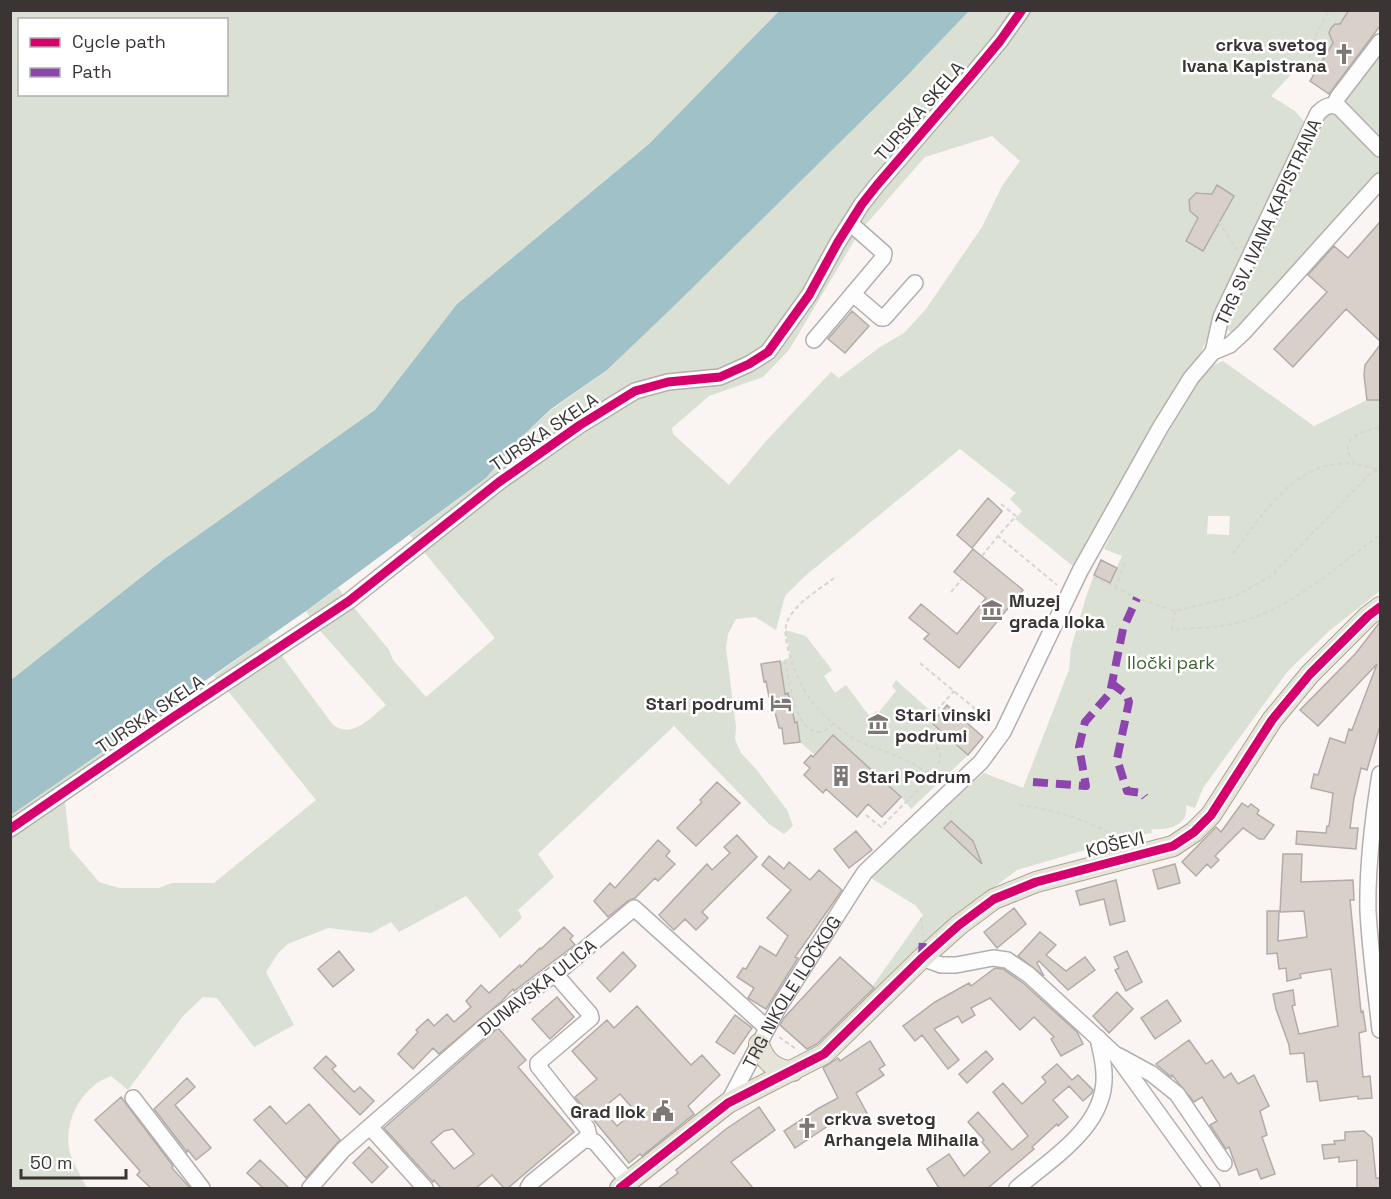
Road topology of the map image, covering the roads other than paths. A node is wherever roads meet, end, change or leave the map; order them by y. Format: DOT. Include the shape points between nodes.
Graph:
graph roads {
  1 [pos="1022,10"];
  2 [pos="1380,42"];
  3 [pos="1334,105"];
  4 [pos="1380,149"];
  5 [pos="1380,181"];
  6 [pos="850,223"];
  7 [pos="915,283"];
  8 [pos="853,294"];
  9 [pos="814,340"];
  10 [pos="1213,352"];
  11 [pos="1380,607"];
  12 [pos="1380,774"];
  13 [pos="10,829"];
  14 [pos="922,958"];
  15 [pos="555,974"];
  16 [pos="1380,1030"];
  17 [pos="763,1036"];
  18 [pos="1098,1038"];
  19 [pos="1116,1055"];
  20 [pos="813,1061"];
  21 [pos="793,1071"];
  22 [pos="133,1098"];
  23 [pos="728,1103"];
  24 [pos="370,1127"];
  25 [pos="590,1140"];
  26 [pos="1224,1163"];
  27 [pos="625,1186"];
  28 [pos="202,1188"];
  29 [pos="310,1188"];
  30 [pos="425,1188"];
  31 [pos="528,1188"];
  32 [pos="1017,1188"];
  33 [pos="1212,1188"];
  1 -- 6 [label="street, TURSKA SKELA"];
  2 -- 3 [label="street"];
  3 -- 4 [label="street, TRG SV. IVANA KAPISTRANA"];
  3 -- 10 [label="street, TRG SV. IVANA KAPISTRANA" via="1318,113 1304,140 1221,317"];
  5 -- 10 [label="street, TRG SV. IVANA KAPISTRANA" via="1244,332 1230,345"];
  6 -- 8 [label="street" via="884,253"];
  6 -- 13 [label="street, TURSKA SKELA" via="809,295 768,352 720,377 668,382 635,391 580,425 499,482 332,613"];
  7 -- 8 [label="street" via="884,318"];
  8 -- 9 [label="street"];
  10 -- 17 [label="street, TRG NIKOLE ILOČKOG" via="1191,378 1160,428 1080,571 1003,732 981,762 865,872"];
  11 -- 14 [label="main road, KOŠEVI" via="1289,699 1211,815 1194,832 1173,846 1036,882 994,899"];
  12 -- 16 [label="street" via="1368,909"];
  14 -- 18 [label="street" via="940,965 993,958 1007,960"];
  14 -- 20 [label="main road, KOŠEVI" via="835,1045"];
  15 -- 17 [label="street, DUNAVSKA ULICA" via="634,908"];
  15 -- 24 [label="street, DUNAVSKA ULICA" via="491,1021"];
  15 -- 25 [label="street" via="591,1018 538,1066 587,1128"];
  17 -- 21 [label="main road" via="765,1059 779,1069"];
  17 -- 23 [label="street, TRG NIKOLE ILOČKOG"];
  18 -- 19 [label="street"];
  18 -- 32 [label="street" via="1104,1076 1099,1103 1088,1126"];
  19 -- 26 [label="street" via="1152,1074 1176,1094"];
  19 -- 33 [label="street"];
  20 -- 21 [label="main road, TRG NIKOLE ILOČKOG"];
  21 -- 23 [label="main road, TRG NIKOLE ILOČKOG"];
  22 -- 28 [label="street"];
  23 -- 27 [label="main road, TRG NIKOLE ILOČKOG"];
  24 -- 29 [label="street, DUNAVSKA ULICA" via="343,1150"];
  24 -- 30 [label="street"];
  25 -- 27 [label="street"];
  25 -- 31 [label="street" via="585,1139"];
}
